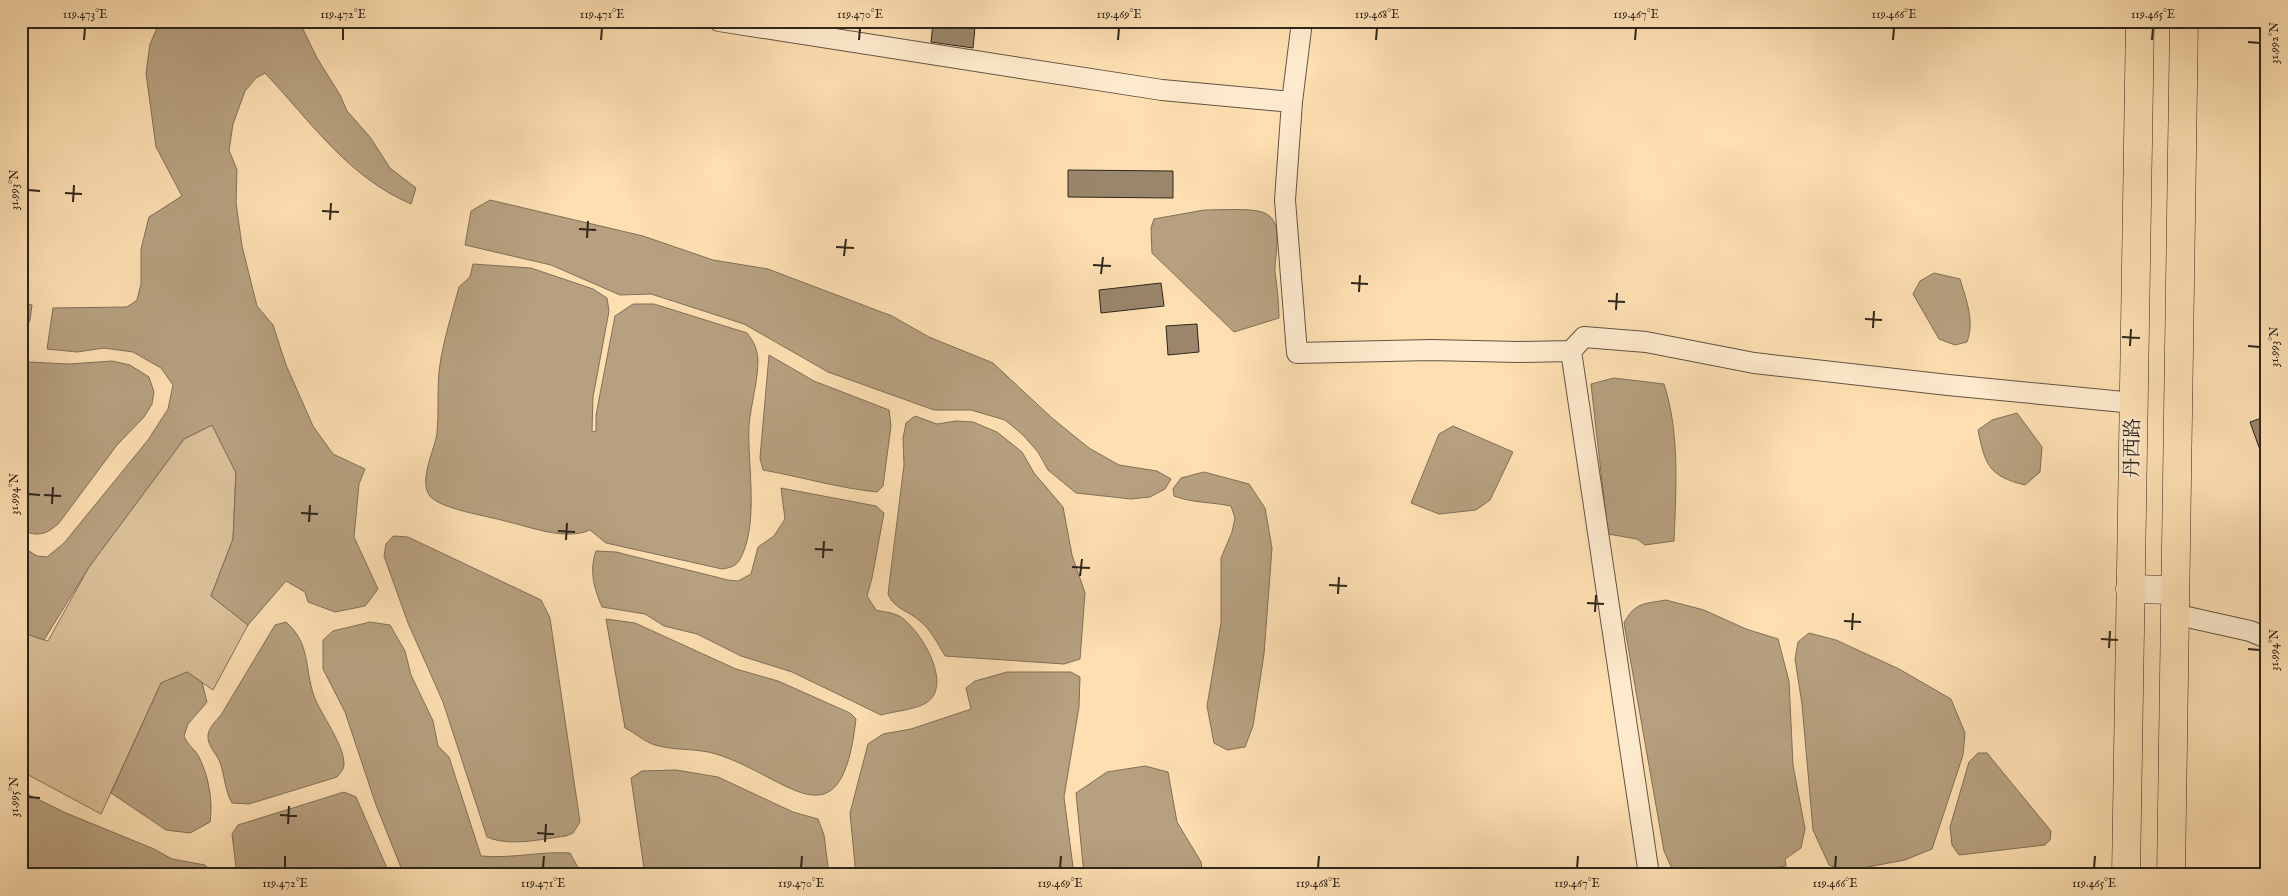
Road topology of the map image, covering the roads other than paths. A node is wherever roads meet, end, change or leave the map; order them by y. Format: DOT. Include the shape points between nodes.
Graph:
graph roads {
  1 [pos="719,21"];
  2 [pos="1302,21"];
  3 [pos="2140,21"];
  4 [pos="2184,21"];
  5 [pos="1292,102"];
  6 [pos="1571,351"];
  7 [pos="2134,403"];
  8 [pos="2130,589"];
  9 [pos="2174,602"];
  10 [pos="2267,638"];
  11 [pos="1649,875"];
  12 [pos="2126,875"];
  13 [pos="2171,875"];
  1 -- 5 [label="street" via="1162,90"];
  2 -- 5 [label="street"];
  3 -- 7 [label="main road, 丹西路"];
  4 -- 9 [label="main road"];
  5 -- 6 [label="street" via="1285,200 1296,353"];
  6 -- 7 [label="street" via="1584,336 1646,342 1754,363"];
  6 -- 11 [label="street"];
  7 -- 8 [label="main road, 丹西路"];
  8 -- 9 [label="main road"];
  8 -- 12 [label="main road, 丹西路"];
  9 -- 10 [label="street"];
  9 -- 13 [label="main road"];
}
